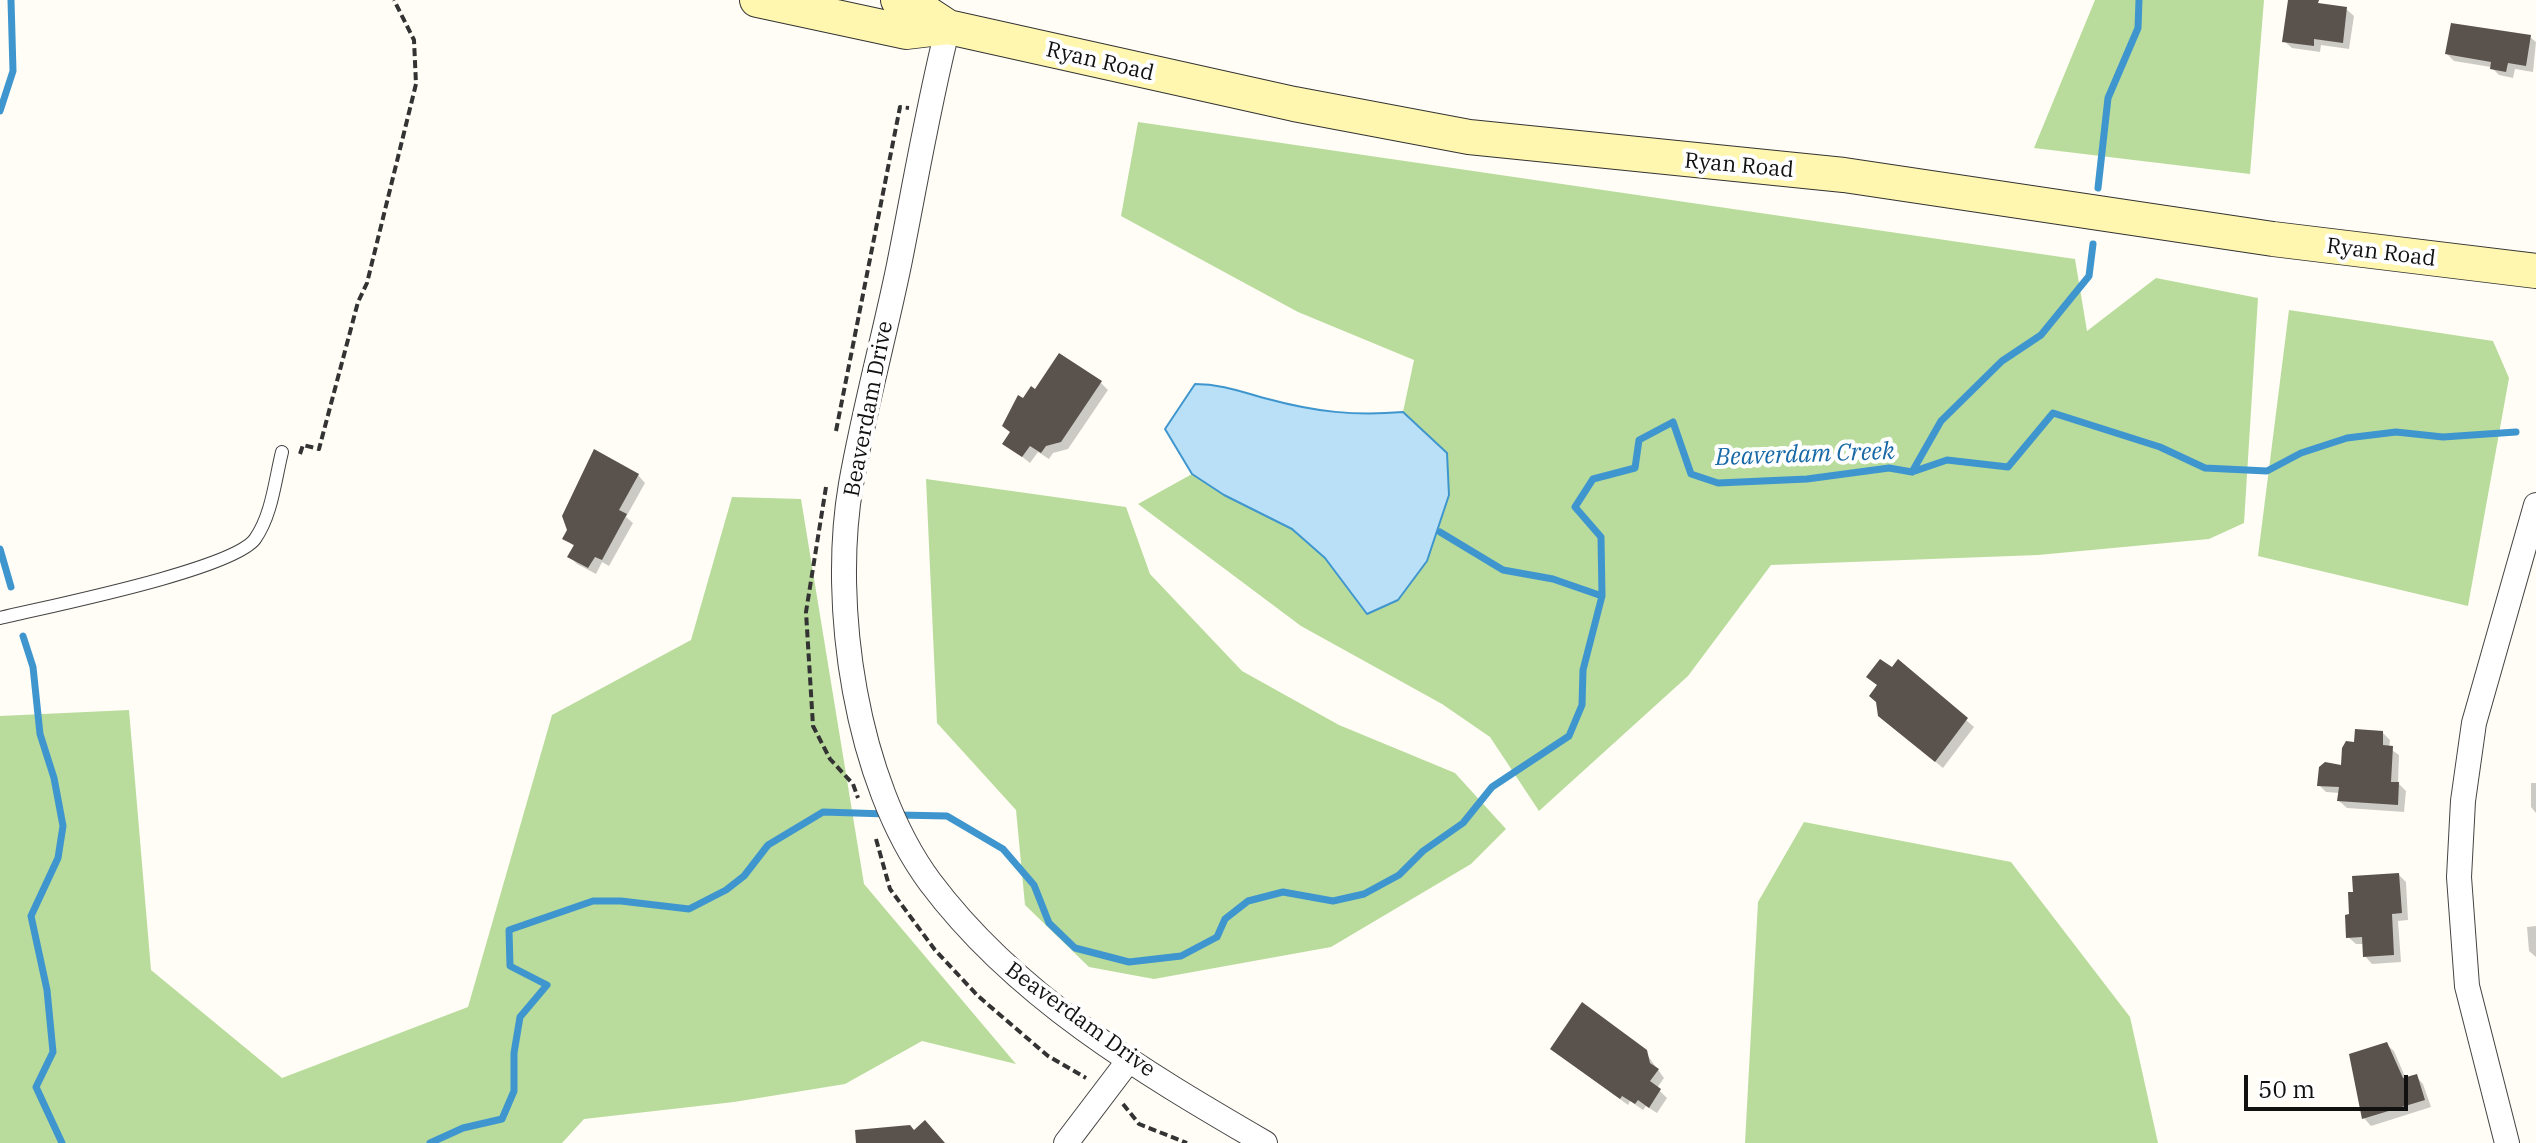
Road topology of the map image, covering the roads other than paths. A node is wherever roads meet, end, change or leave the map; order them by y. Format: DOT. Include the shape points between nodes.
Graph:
graph roads {
  1 [pos="757,0"];
  2 [pos="898,0"];
  3 [pos="948,27"];
  4 [pos="2536,271"];
  5 [pos="282,452"];
  6 [pos="2536,505"];
  7 [pos="0,618"];
  8 [pos="1129,1060"];
  9 [pos="1066,1143"];
  10 [pos="1265,1143"];
  11 [pos="2507,1143"];
  1 -- 3 [label="main road, Ryan Road" via="906,32"];
  2 -- 3 [label="main road, Ryan Road"];
  3 -- 4 [label="main road, Ryan Road" via="1278,101 1469,137 1844,175 2273,239"];
  3 -- 8 [label="street, Beaverdam Drive" via="851,487 847,635 853,682 887,800 929,880 995,957"];
  5 -- 7 [label="lane" via="265,519 253,542 225,557 151,581"];
  6 -- 11 [label="street" via="2474,723 2460,847 2467,986"];
  8 -- 9 [label="street"];
  8 -- 10 [label="street, Beaverdam Drive"];
}
